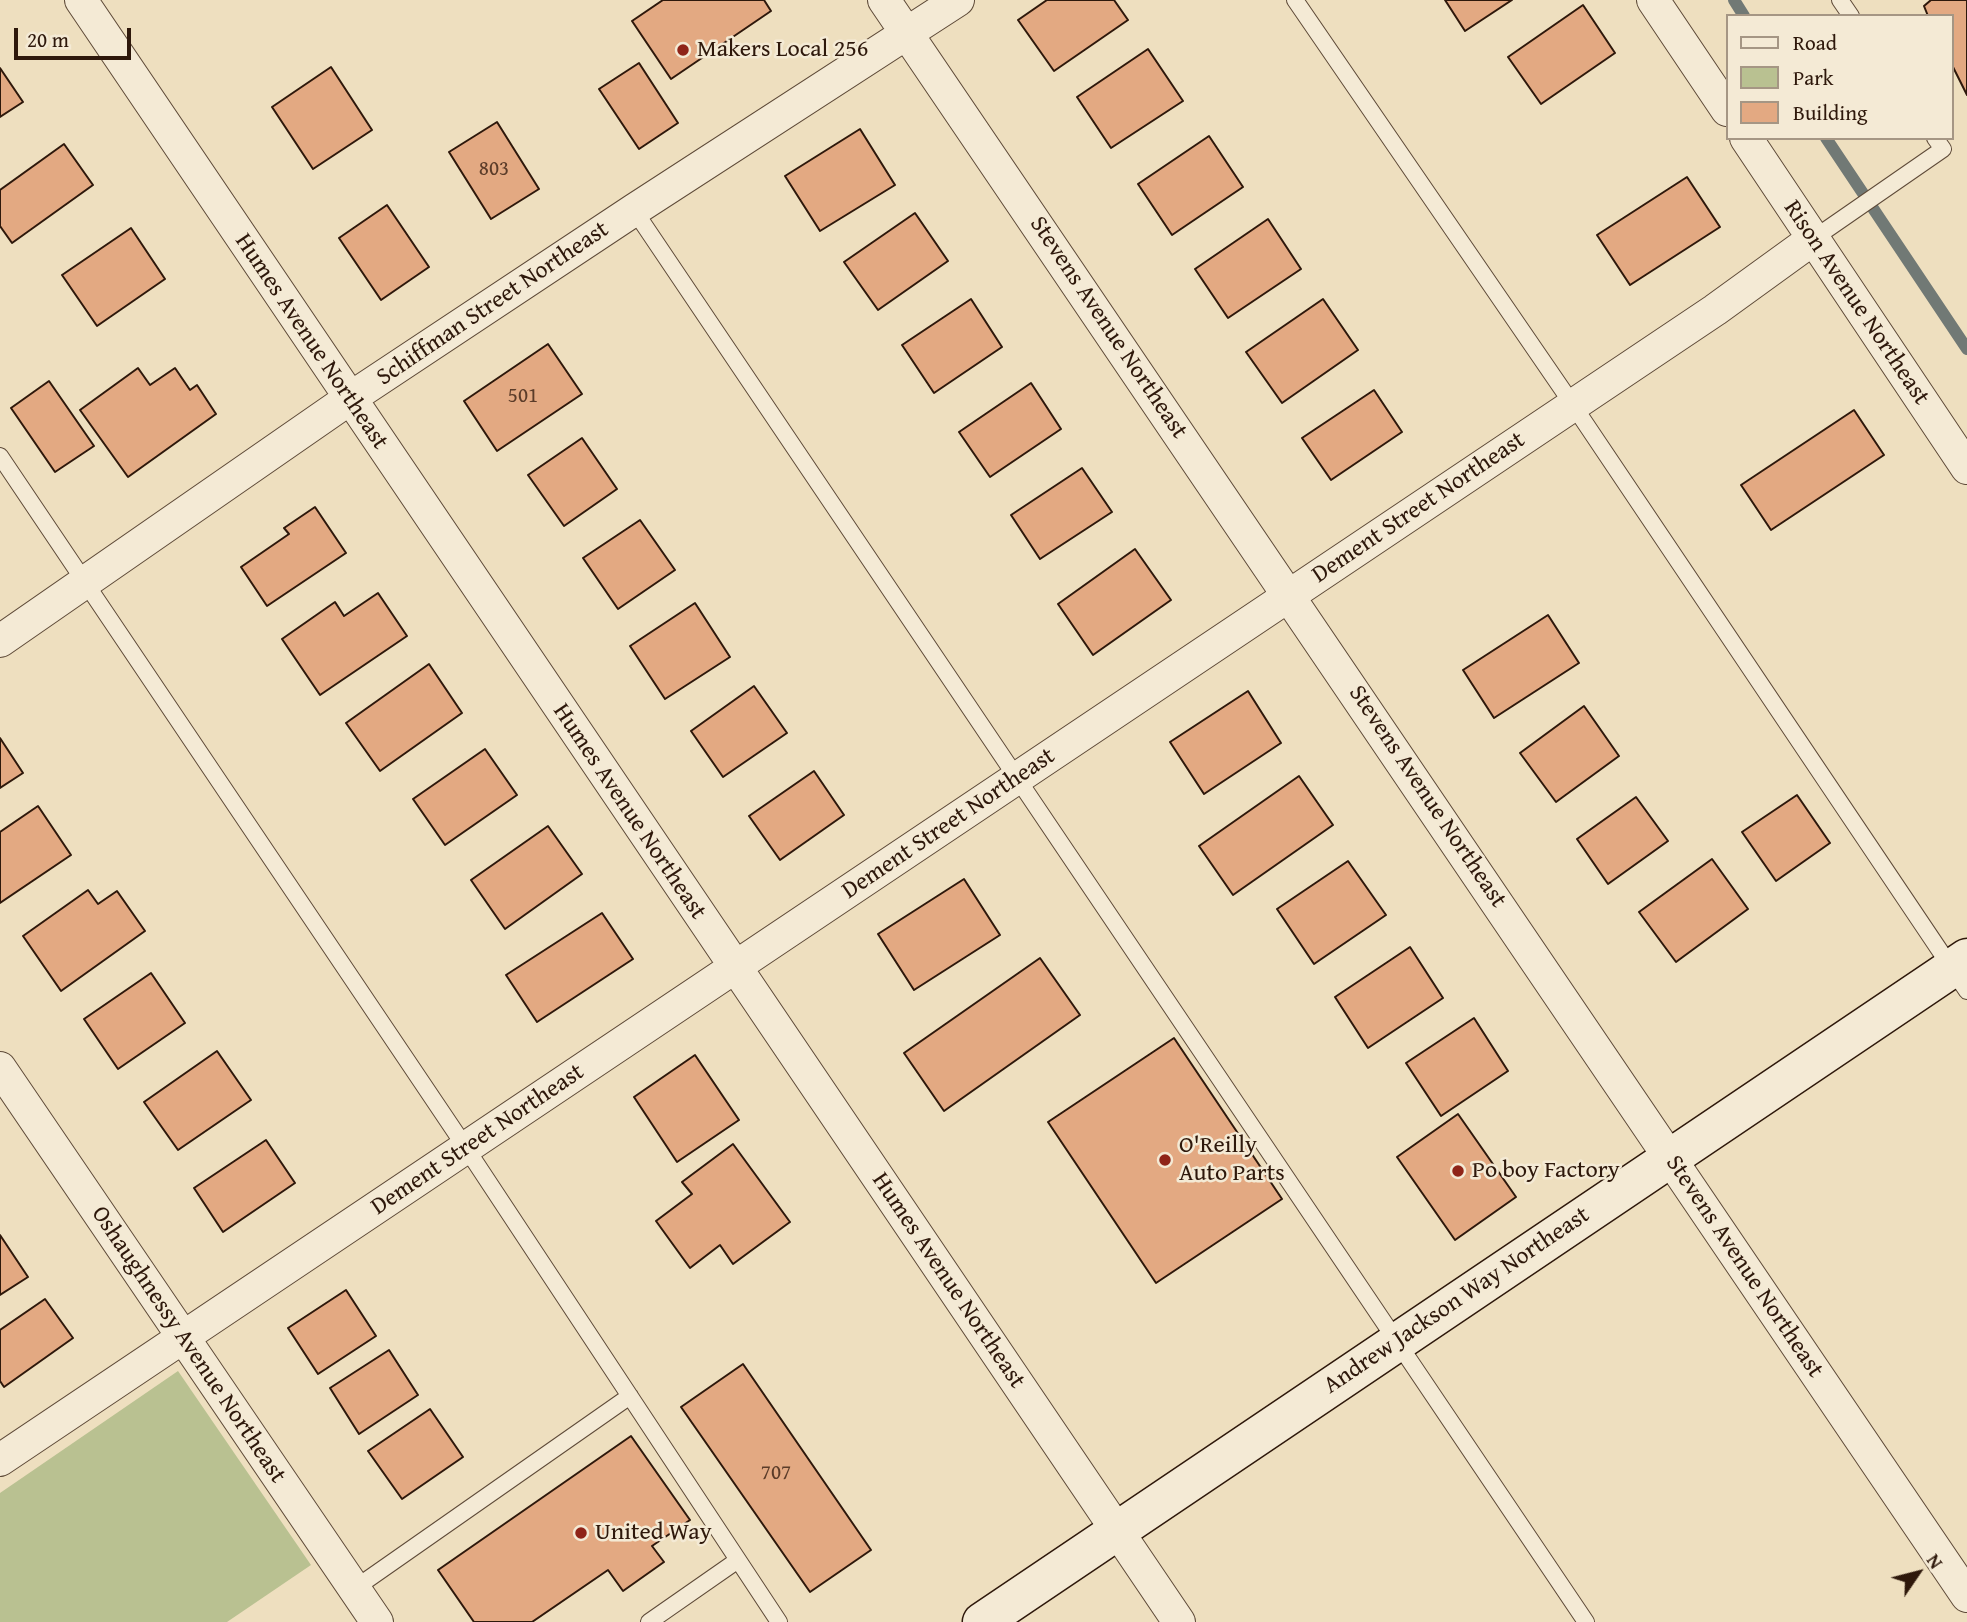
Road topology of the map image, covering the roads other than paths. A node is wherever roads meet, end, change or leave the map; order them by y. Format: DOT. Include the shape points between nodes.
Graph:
graph roads {
  1 [pos="81,0"];
  2 [pos="884,0"];
  3 [pos="958,0"];
  4 [pos="1295,0"];
  5 [pos="1653,0"];
  6 [pos="907,33"];
  7 [pos="1726,109"];
  8 [pos="1748,140"];
  9 [pos="1936,140"];
  10 [pos="634,210"];
  11 [pos="1825,231"];
  12 [pos="349,399"];
  13 [pos="1573,405"];
  14 [pos="0,456"];
  15 [pos="1967,468"];
  16 [pos="86,581"];
  17 [pos="1290,595"];
  18 [pos="0,641"];
  19 [pos="1016,779"];
  20 [pos="735,967"];
  21 [pos="1962,972"];
  22 [pos="0,1068"];
  23 [pos="466,1148"];
  24 [pos="1670,1157"];
  25 [pos="183,1337"];
  26 [pos="1396,1342"];
  27 [pos="630,1396"];
  28 [pos="0,1460"];
  29 [pos="1117,1531"];
  30 [pos="738,1560"];
  31 [pos="354,1589"];
  32 [pos="1967,1596"];
  33 [pos="377,1622"];
  34 [pos="649,1622"];
  35 [pos="779,1622"];
  36 [pos="982,1622"];
  37 [pos="1179,1622"];
  38 [pos="1586,1622"];
  1 -- 12 [label="street, Humes Avenue Northeast"];
  2 -- 6 [label="street, Stevens Avenue Northeast"];
  3 -- 6 [label="street, Schiffman Street Northeast"];
  4 -- 13 [label="lane"];
  5 -- 7 [label="street"];
  6 -- 10 [label="street, Schiffman Street Northeast"];
  6 -- 17 [label="street, Stevens Avenue Northeast"];
  8 -- 11 [label="street, Rison Avenue Northeast"];
  9 -- 11 [label="lane, Dement Street Northeast" via="1943,149"];
  10 -- 12 [label="street, Schiffman Street Northeast"];
  10 -- 19 [label="lane"];
  11 -- 13 [label="street, Dement Street Northeast"];
  11 -- 15 [label="street, Rison Avenue Northeast"];
  12 -- 16 [label="street, Schiffman Street Northeast"];
  12 -- 20 [label="street, Humes Avenue Northeast"];
  13 -- 17 [label="street, Dement Street Northeast"];
  13 -- 21 [label="lane"];
  14 -- 16 [label="lane"];
  16 -- 18 [label="street, Schiffman Street Northeast"];
  16 -- 23 [label="lane"];
  17 -- 19 [label="street, Dement Street Northeast"];
  17 -- 24 [label="street, Stevens Avenue Northeast"];
  19 -- 20 [label="street, Dement Street Northeast"];
  19 -- 26 [label="lane"];
  20 -- 23 [label="street, Dement Street Northeast"];
  20 -- 29 [label="street, Humes Avenue Northeast"];
  21 -- 24 [label="main road, Andrew Jackson Way Northeast"];
  22 -- 25 [label="street, Oshaughnessy Avenue Northeast"];
  23 -- 25 [label="street, Dement Street Northeast"];
  23 -- 27 [label="lane"];
  24 -- 26 [label="main road, Andrew Jackson Way Northeast"];
  24 -- 32 [label="street, Stevens Avenue Northeast"];
  25 -- 28 [label="street, Dement Street Northeast"];
  25 -- 31 [label="street, Oshaughnessy Avenue Northeast"];
  26 -- 29 [label="main road, Andrew Jackson Way Northeast"];
  26 -- 38 [label="lane"];
  27 -- 30 [label="lane"];
  27 -- 31 [label="lane"];
  29 -- 36 [label="main road, Andrew Jackson Way Northeast"];
  29 -- 37 [label="street, Humes Avenue Northeast"];
  30 -- 34 [label="lane"];
  30 -- 35 [label="lane"];
  31 -- 33 [label="street, Oshaughnessy Avenue Northeast"];
}
